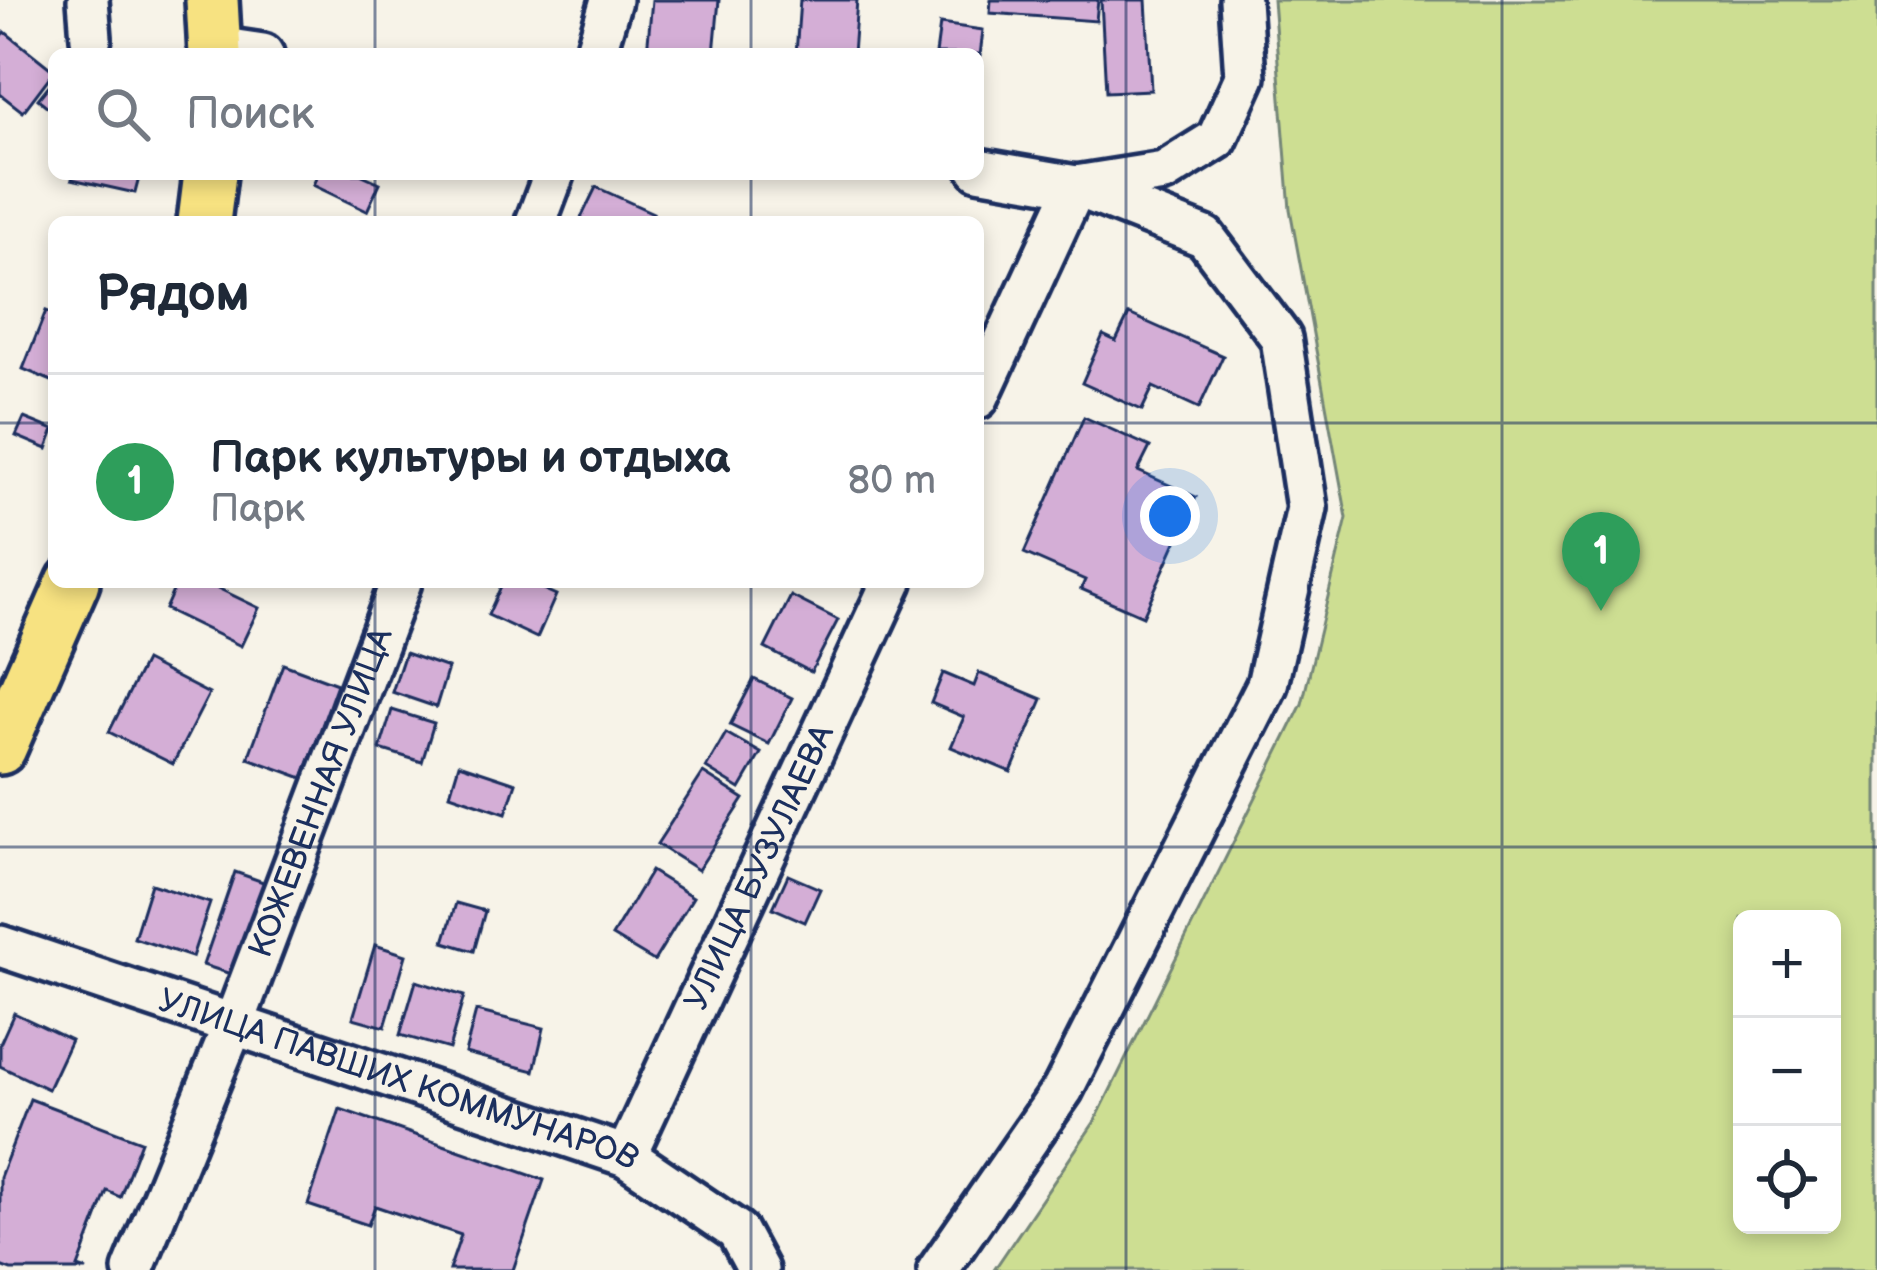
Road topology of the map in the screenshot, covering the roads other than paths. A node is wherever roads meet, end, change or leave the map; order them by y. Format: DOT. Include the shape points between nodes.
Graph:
graph roads {
  1 [pos="610,0"];
  2 [pos="1240,0"];
  3 [pos="597,48"];
  4 [pos="984,171"];
  5 [pos="209,180"];
  6 [pos="552,180"];
  7 [pos="1076,186"];
  8 [pos="205,216"];
  9 [pos="538,216"];
  10 [pos="984,385"];
  11 [pos="70,588"];
  12 [pos="398,588"];
  13 [pos="889,588"];
  14 [pos="0,748"];
  15 [pos="0,946"];
  16 [pos="235,1023"];
  17 [pos="626,1156"];
  18 [pos="133,1270"];
  19 [pos="758,1270"];
  20 [pos="938,1270"];
  1 -- 3 [label="street"];
  2 -- 7 [label="street" via="1245,77 1217,139 1164,172"];
  4 -- 7 [label="street"];
  5 -- 8 [label="main road"];
  6 -- 9 [label="street"];
  7 -- 10 [label="street"];
  7 -- 20 [label="street" via="1205,237 1282,338 1307,508 1267,685 1063,1089"];
  11 -- 14 [label="main road"];
  12 -- 16 [label="street, КОЖЕВЕННАЯ УЛИЦА"];
  13 -- 17 [label="street, УЛИЦА БУЗУЛАЕВА"];
  15 -- 16 [label="street, УЛИЦА ПАВШИХ КОММУНАРОВ"];
  16 -- 17 [label="street, УЛИЦА ПАВШИХ КОММУНАРОВ"];
  16 -- 18 [label="street, КОЖЕВЕННАЯ УЛИЦА"];
  17 -- 19 [label="street, УЛИЦА ПАВШИХ КОММУНАРОВ" via="737,1231"];
}
